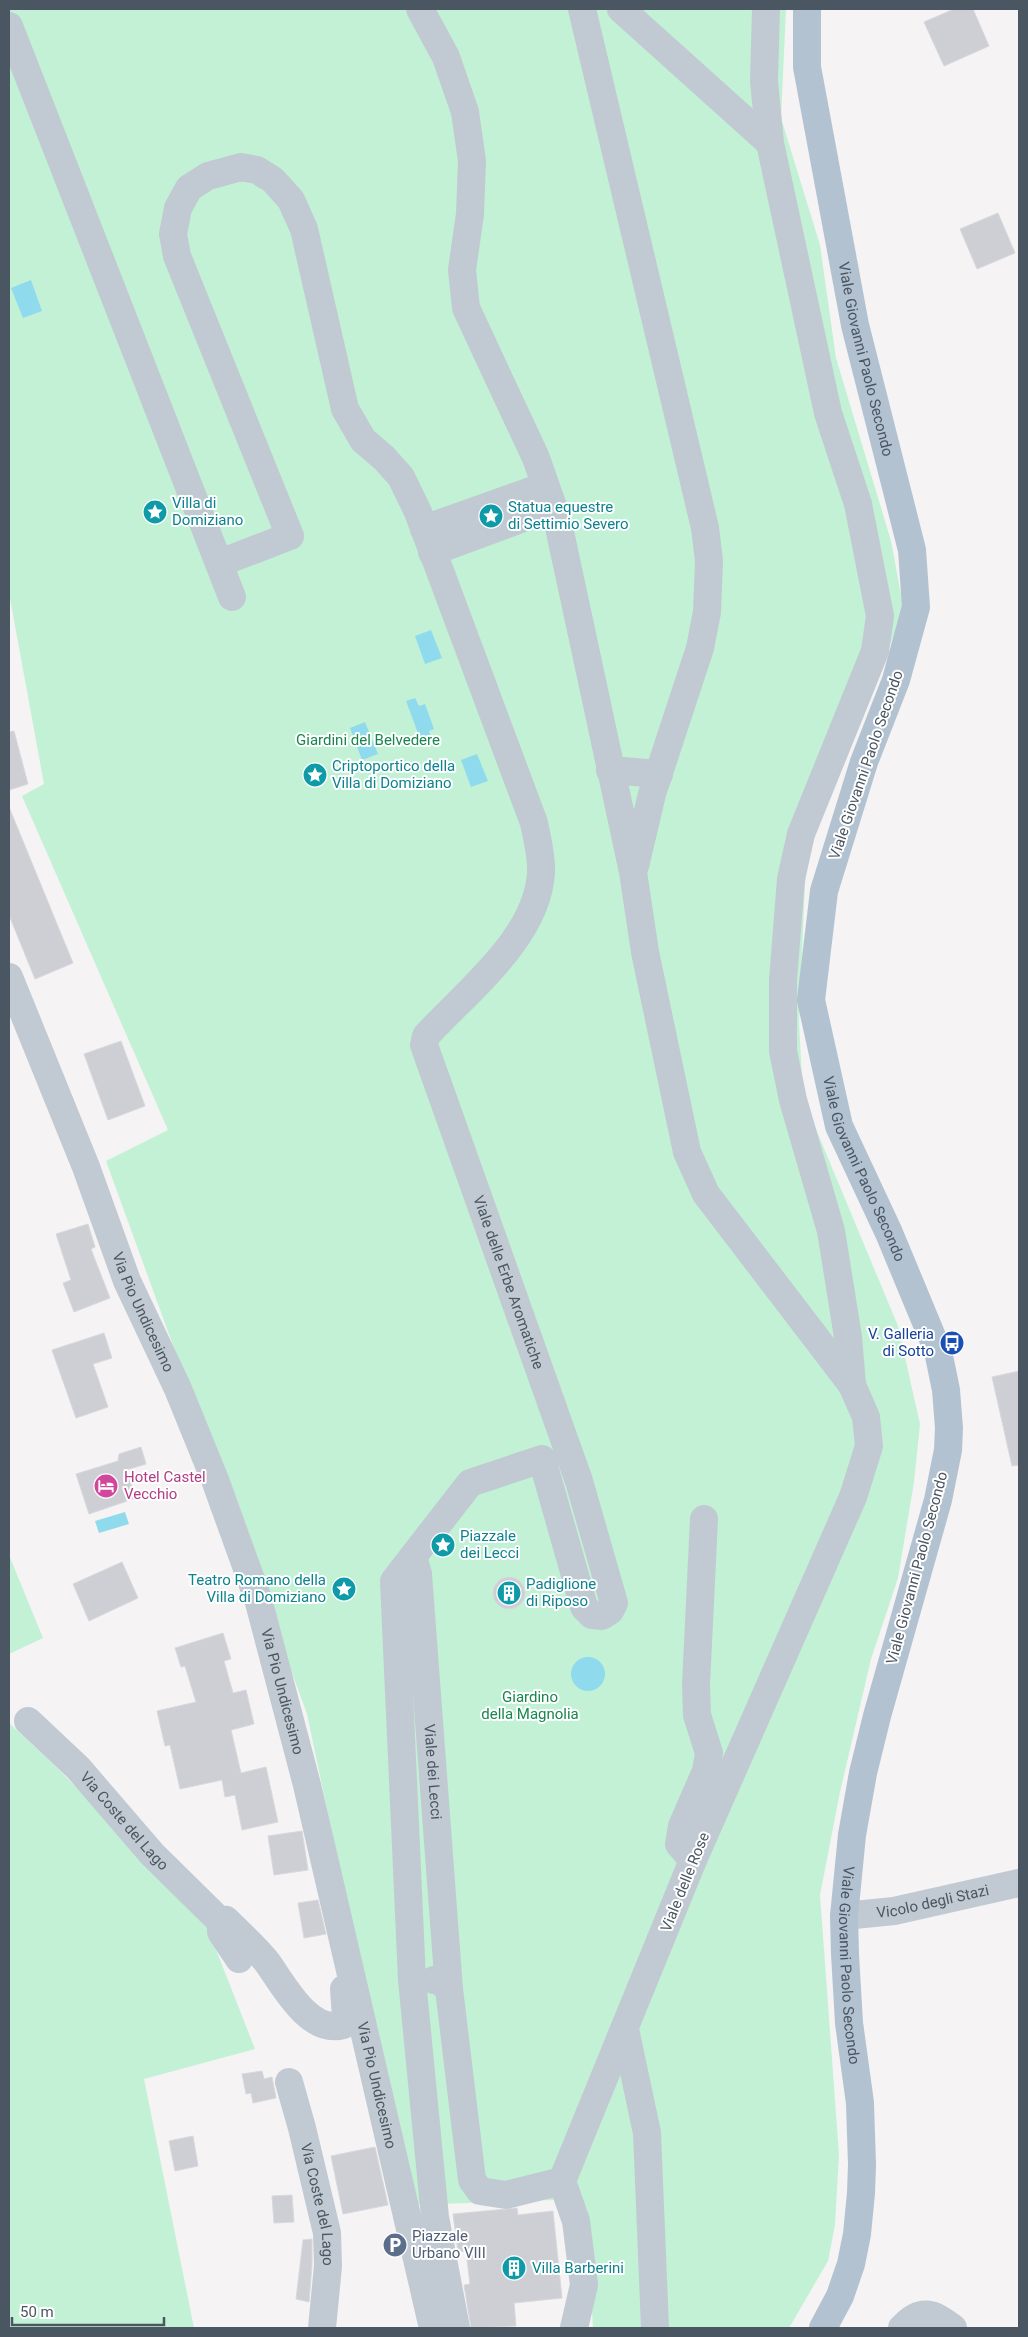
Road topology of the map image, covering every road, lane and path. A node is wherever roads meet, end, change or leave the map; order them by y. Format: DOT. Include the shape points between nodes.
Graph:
graph roads {
  1 [pos="420,9"];
  2 [pos="582,9"];
  3 [pos="621,9"];
  4 [pos="766,9"];
  5 [pos="807,9"];
  6 [pos="9,26"];
  7 [pos="770,143"];
  8 [pos="549,496"];
  9 [pos="428,540"];
  10 [pos="220,563"];
  11 [pos="232,596"];
  12 [pos="610,770"];
  13 [pos="659,774"];
  14 [pos="633,872"];
  15 [pos="9,977"];
  16 [pos="852,1385"];
  17 [pos="704,1519"];
  18 [pos="413,1557"];
  19 [pos="28,1721"];
  20 [pos="693,1860"];
  21 [pos="1019,1883"];
  22 [pos="844,1916"];
  23 [pos="221,1922"];
  24 [pos="238,1959"];
  25 [pos="348,1968"];
  26 [pos="412,1980"];
  27 [pos="449,1988"];
  28 [pos="625,2029"];
  29 [pos="289,2082"];
  30 [pos="562,2181"];
  31 [pos="322,2328"];
  32 [pos="433,2328"];
  33 [pos="456,2328"];
  34 [pos="574,2328"];
  35 [pos="654,2328"];
  36 [pos="823,2328"];
  37 [pos="902,2328"];
  38 [pos="953,2328"];
  1 -- 8 [label="street" via="446,57 465,112 472,161 470,214 462,270 466,308 536,458"];
  2 -- 13 [label="street" via="704,528 709,561 707,612 700,648"];
  3 -- 7 [label="street"];
  4 -- 7 [label="street" via="764,81"];
  5 -- 22 [label="main road, Viale Giovanni Paolo Secondo" via="807,67 855,325 912,550 916,608 896,680 864,762 824,891 811,1000 839,1126 938,1350 949,1428 938,1500 906,1607 863,1773 852,1835"];
  6 -- 10 [label="street"];
  7 -- 16 [label="street" via="828,413 858,504 880,616 875,651 801,834 791,879 783,980 783,1050 793,1100 831,1231 848,1336"];
  8 -- 9 [label="street"];
  8 -- 12 [label="street"];
  9 -- 10 [label="street" via="400,477 363,440 345,409 304,229 291,200 273,180 257,170 241,167 208,176 189,188 178,208 174,234 176,256 290,536"];
  9 -- 18 [label="street, Viale delle Erbe Aromatiche" via="534,823 541,874 528,920 495,966 430,1031 424,1045 576,1472 614,1603 602,1616 592,1615 584,1607 542,1459 470,1483"];
  10 -- 11 [label="street"];
  12 -- 13 [label="street"];
  12 -- 14 [label="street"];
  13 -- 14 [label="street"];
  14 -- 16 [label="street" via="687,1152 706,1194"];
  15 -- 25 [label="street, Via Pio Undicesimo" via="128,1281 178,1389 215,1480 258,1599 307,1785"];
  16 -- 20 [label="street, Viale delle Rose" via="866,1418 869,1446 853,1497"];
  17 -- 20 [label="street" via="696,1684 697,1715 709,1753 706,1771 682,1826 679,1844"];
  18 -- 26 [label="street, Viale dei Lecci" via="394,1581"];
  18 -- 27 [label="street, Viale dei Lecci" via="418,1574"];
  19 -- 23 [label="street, Via Coste del Lago" via="78,1768 152,1854"];
  20 -- 28 [label="street, Viale delle Rose"];
  21 -- 22 [label="street, Vicolo degli Stazi" via="903,1910"];
  22 -- 36 [label="main road, Viale Giovanni Paolo Secondo" via="847,2000 862,2133 861,2193 851,2264 840,2296"];
  23 -- 24 [label="street, Via Coste del Lago" via="221,1932"];
  23 -- 25 [label="street, Via Coste del Lago" via="226,1920 266,1961 300,2009 326,2024 339,2026 346,2022 344,1989"];
  25 -- 32 [label="street, Via Pio Undicesimo"];
  26 -- 27 [label="street" via="438,1980"];
  26 -- 33 [label="street, Viale dei Lecci" via="435,2217"];
  27 -- 30 [label="street, Viale dei Lecci" via="472,2180 480,2191 506,2195"];
  28 -- 30 [label="street, Viale delle Rose"];
  28 -- 35 [label="street" via="646,2133"];
  29 -- 31 [label="street, Via Coste del Lago" via="328,2233"];
  30 -- 34 [label="street" via="576,2220 584,2285"];
  37 -- 38 [label="street" via="912,2318 928,2314"];
}
